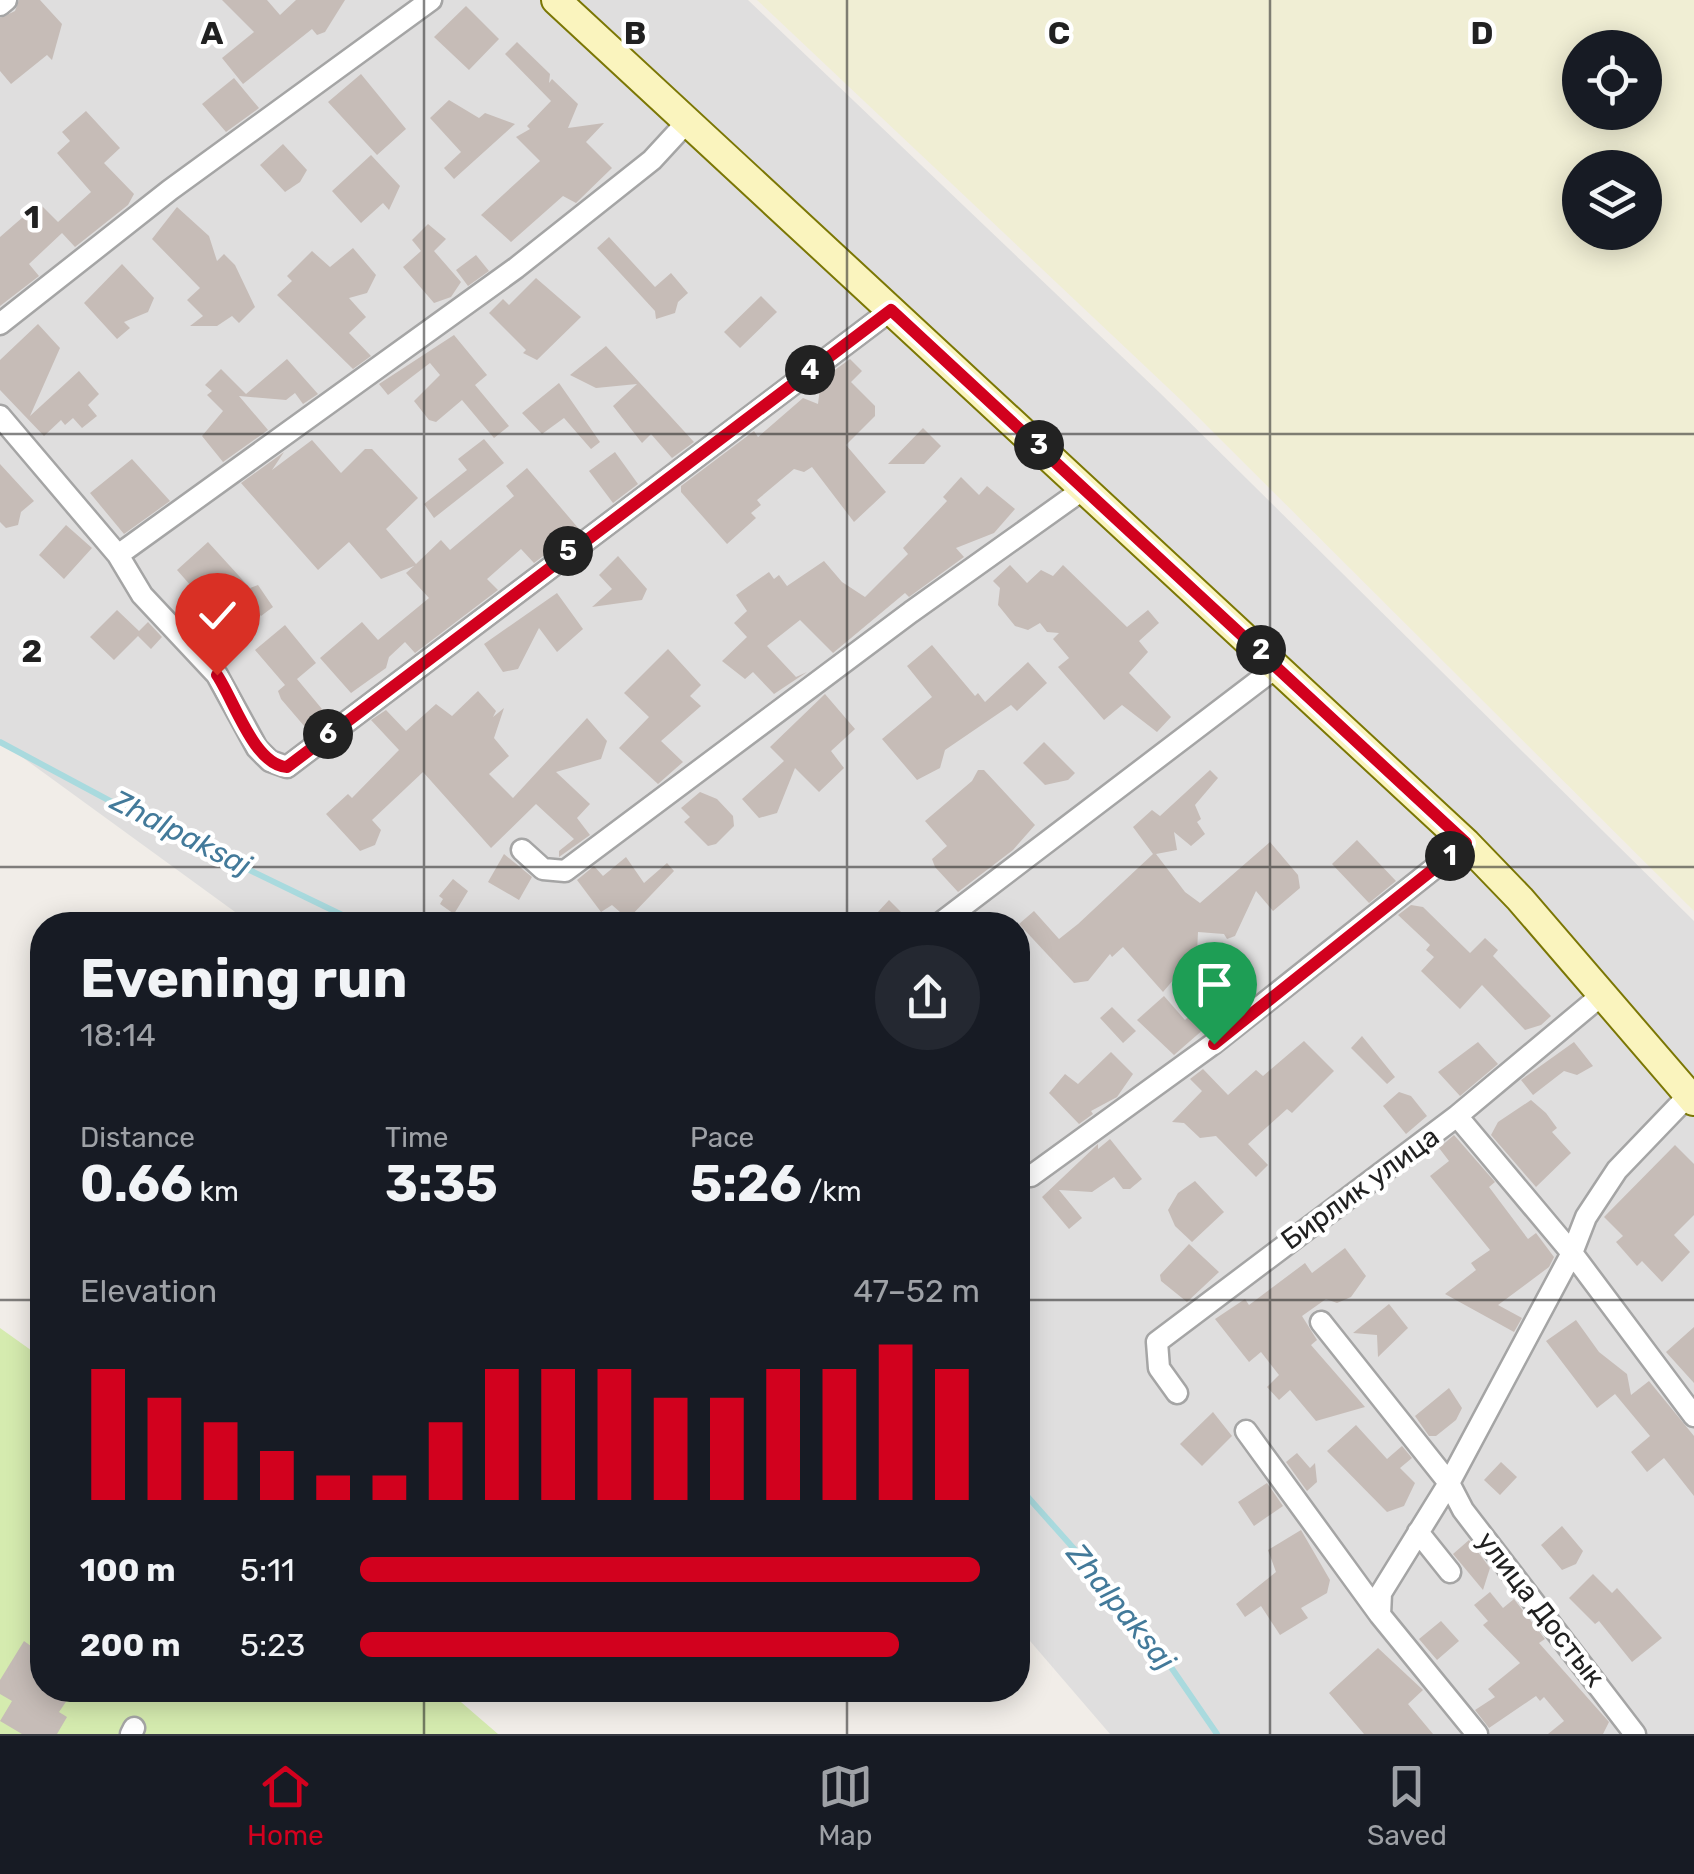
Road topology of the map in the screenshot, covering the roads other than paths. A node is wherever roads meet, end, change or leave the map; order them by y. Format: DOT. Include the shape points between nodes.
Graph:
graph roads {
  1 [pos="6,0"];
  2 [pos="431,0"];
  3 [pos="556,0"];
  4 [pos="0,5"];
  5 [pos="687,122"];
  6 [pos="891,310"];
  7 [pos="0,324"];
  8 [pos="0,416"];
  9 [pos="1086,488"];
  10 [pos="118,555"];
  11 [pos="1278,666"];
  12 [pos="1466,843"];
  13 [pos="522,850"];
  14 [pos="955,912"];
  15 [pos="1604,994"];
  16 [pos="1692,1098"];
  17 [pos="1457,1116"];
  18 [pos="1031,1176"];
  19 [pos="1572,1253"];
  20 [pos="1321,1322"];
  21 [pos="1177,1393"];
  22 [pos="1694,1416"];
  23 [pos="1246,1431"];
  24 [pos="1449,1484"];
  25 [pos="1418,1532"];
  26 [pos="1450,1572"];
  27 [pos="1380,1615"];
  28 [pos="1477,1734"];
  29 [pos="1635,1734"];
  1 -- 4 [label="street"];
  2 -- 7 [label="street"];
  3 -- 5 [label="main road"];
  5 -- 6 [label="main road"];
  5 -- 10 [label="street" via="652,160 516,268"];
  6 -- 9 [label="main road"];
  6 -- 10 [label="street" via="287,767 257,748 217,675 142,595"];
  8 -- 10 [label="street"];
  9 -- 11 [label="main road"];
  9 -- 13 [label="street" via="565,872 543,869"];
  11 -- 12 [label="main road"];
  11 -- 14 [label="street"];
  12 -- 15 [label="main road"];
  12 -- 18 [label="street" via="1214,1044"];
  15 -- 16 [label="main road"];
  15 -- 17 [label="street, Бирлик улица"];
  16 -- 19 [label="street" via="1617,1170"];
  17 -- 19 [label="street"];
  17 -- 21 [label="street, Бирлик улица" via="1158,1342 1159,1368"];
  19 -- 22 [label="street"];
  19 -- 24 [label="street"];
  20 -- 24 [label="street, улица Достык"];
  23 -- 27 [label="street"];
  24 -- 25 [label="street"];
  24 -- 29 [label="street, улица Достык"];
  25 -- 26 [label="street"];
  25 -- 27 [label="street" via="1381,1593"];
  27 -- 28 [label="street"];
}
